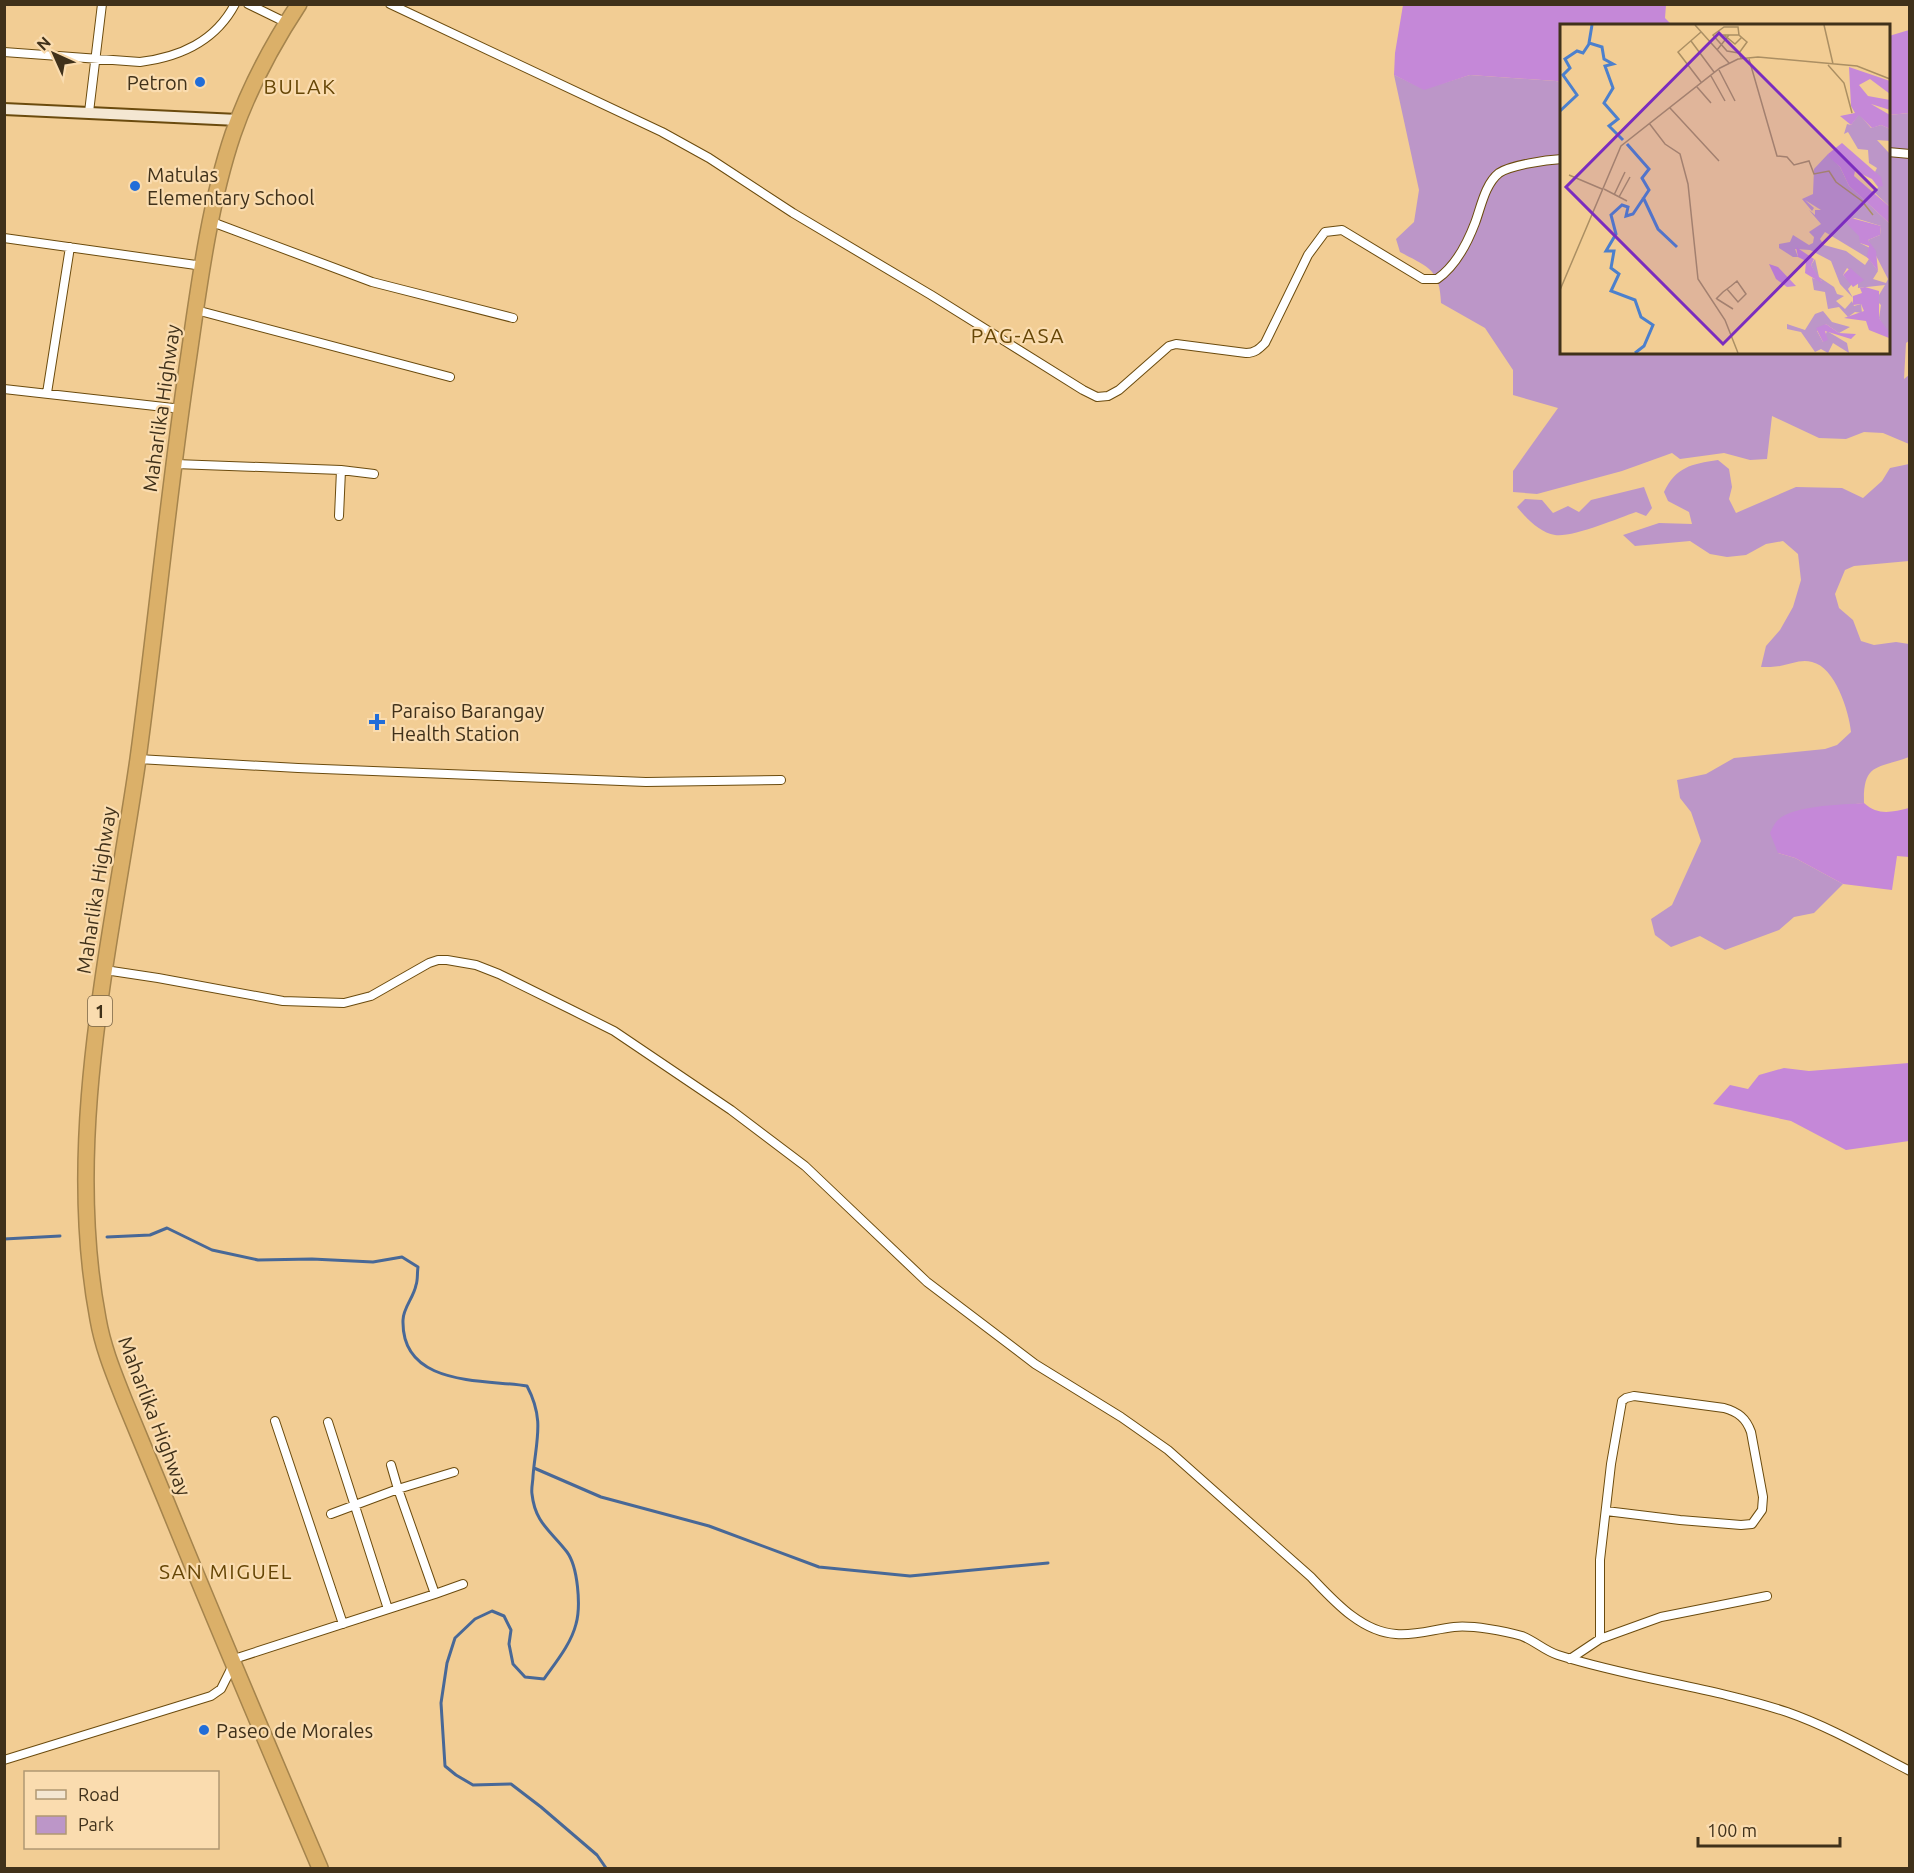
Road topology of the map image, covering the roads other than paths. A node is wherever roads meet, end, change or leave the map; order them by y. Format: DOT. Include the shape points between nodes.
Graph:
graph roads {
  1 [pos="102,4"];
  2 [pos="235,4"];
  3 [pos="248,4"];
  4 [pos="299,4"];
  5 [pos="390,4"];
  6 [pos="287,24"];
  7 [pos="4,52"];
  8 [pos="94,58"];
  9 [pos="4,109"];
  10 [pos="89,112"];
  11 [pos="238,120"];
  12 [pos="1890,152"];
  13 [pos="1910,154"];
  14 [pos="1560,159"];
  15 [pos="212,222"];
  16 [pos="4,238"];
  17 [pos="70,247"];
  18 [pos="203,266"];
  19 [pos="196,310"];
  20 [pos="513,318"];
  21 [pos="450,377"];
  22 [pos="4,389"];
  23 [pos="46,393"];
  24 [pos="182,409"];
  25 [pos="175,464"];
  26 [pos="341,470"];
  27 [pos="374,474"];
  28 [pos="339,516"];
  29 [pos="138,759"];
  30 [pos="781,780"];
  31 [pos="105,970"];
  32 [pos="274,1421"];
  33 [pos="328,1422"];
  34 [pos="391,1465"];
  35 [pos="454,1472"];
  36 [pos="398,1489"];
  37 [pos="354,1505"];
  38 [pos="1606,1511"];
  39 [pos="332,1514"];
  40 [pos="463,1584"];
  41 [pos="435,1594"];
  42 [pos="1767,1596"];
  43 [pos="388,1609"];
  44 [pos="343,1624"];
  45 [pos="1600,1639"];
  46 [pos="1570,1659"];
  47 [pos="232,1662"];
  48 [pos="4,1760"];
  49 [pos="1910,1771"];
  50 [pos="320,1869"];
  1 -- 8 [label="street"];
  2 -- 8 [label="street" via="210,35 179,55 140,62"];
  3 -- 6 [label="street"];
  4 -- 6 [label="highway, Maharlika Highway / 1"];
  5 -- 14 [label="street" via="709,158 802,219 1097,397 1119,390 1169,346 1185,344 1246,353 1259,349 1308,255 1325,232 1342,230 1423,279 1437,279 1459,257 1495,177 1510,168"];
  6 -- 11 [label="highway, Maharlika Highway / 1"];
  7 -- 8 [label="street"];
  8 -- 10 [label="street"];
  9 -- 10 [label="main road"];
  10 -- 11 [label="main road"];
  11 -- 15 [label="highway, Maharlika Highway / 1"];
  12 -- 13 [label="street"];
  15 -- 18 [label="highway, Maharlika Highway / 1"];
  15 -- 20 [label="street" via="372,282"];
  16 -- 17 [label="street"];
  17 -- 18 [label="street"];
  17 -- 23 [label="street"];
  18 -- 19 [label="highway, Maharlika Highway / 1"];
  19 -- 21 [label="street"];
  19 -- 24 [label="highway, Maharlika Highway / 1"];
  22 -- 23 [label="street"];
  23 -- 24 [label="street"];
  24 -- 25 [label="highway, Maharlika Highway / 1"];
  25 -- 26 [label="street"];
  25 -- 29 [label="highway, Maharlika Highway / 1"];
  26 -- 27 [label="street"];
  26 -- 28 [label="street"];
  29 -- 30 [label="street" via="646,782"];
  29 -- 31 [label="highway, Maharlika Highway / 1"];
  31 -- 46 [label="street" via="283,1000 344,1003 371,996 438,960 476,965 498,974 614,1031 731,1110 805,1166 908,1266 967,1314 1035,1364 1168,1450 1344,1609 1366,1624 1395,1635 1455,1627 1488,1630 1520,1636"];
  31 -- 47 [label="highway, Maharlika Highway / 1" via="92,1083 86,1187 87,1241 99,1325 110,1365"];
  32 -- 44 [label="street"];
  33 -- 37 [label="street"];
  34 -- 36 [label="street"];
  35 -- 36 [label="street"];
  36 -- 37 [label="street"];
  36 -- 41 [label="street"];
  37 -- 39 [label="street"];
  37 -- 43 [label="street"];
  38 -- 38 [label="street" via="1620,1408 1626,1398 1724,1408 1738,1413 1748,1424 1763,1497 1762,1510 1752,1524"];
  38 -- 45 [label="street" via="1600,1560"];
  40 -- 41 [label="street"];
  41 -- 43 [label="street"];
  42 -- 45 [label="street" via="1662,1617"];
  43 -- 44 [label="street"];
  44 -- 47 [label="street"];
  45 -- 46 [label="street"];
  46 -- 49 [label="street" via="1784,1712 1838,1733"];
  47 -- 48 [label="street" via="221,1689 211,1696"];
  47 -- 50 [label="highway, Maharlika Highway / 1"];
}
